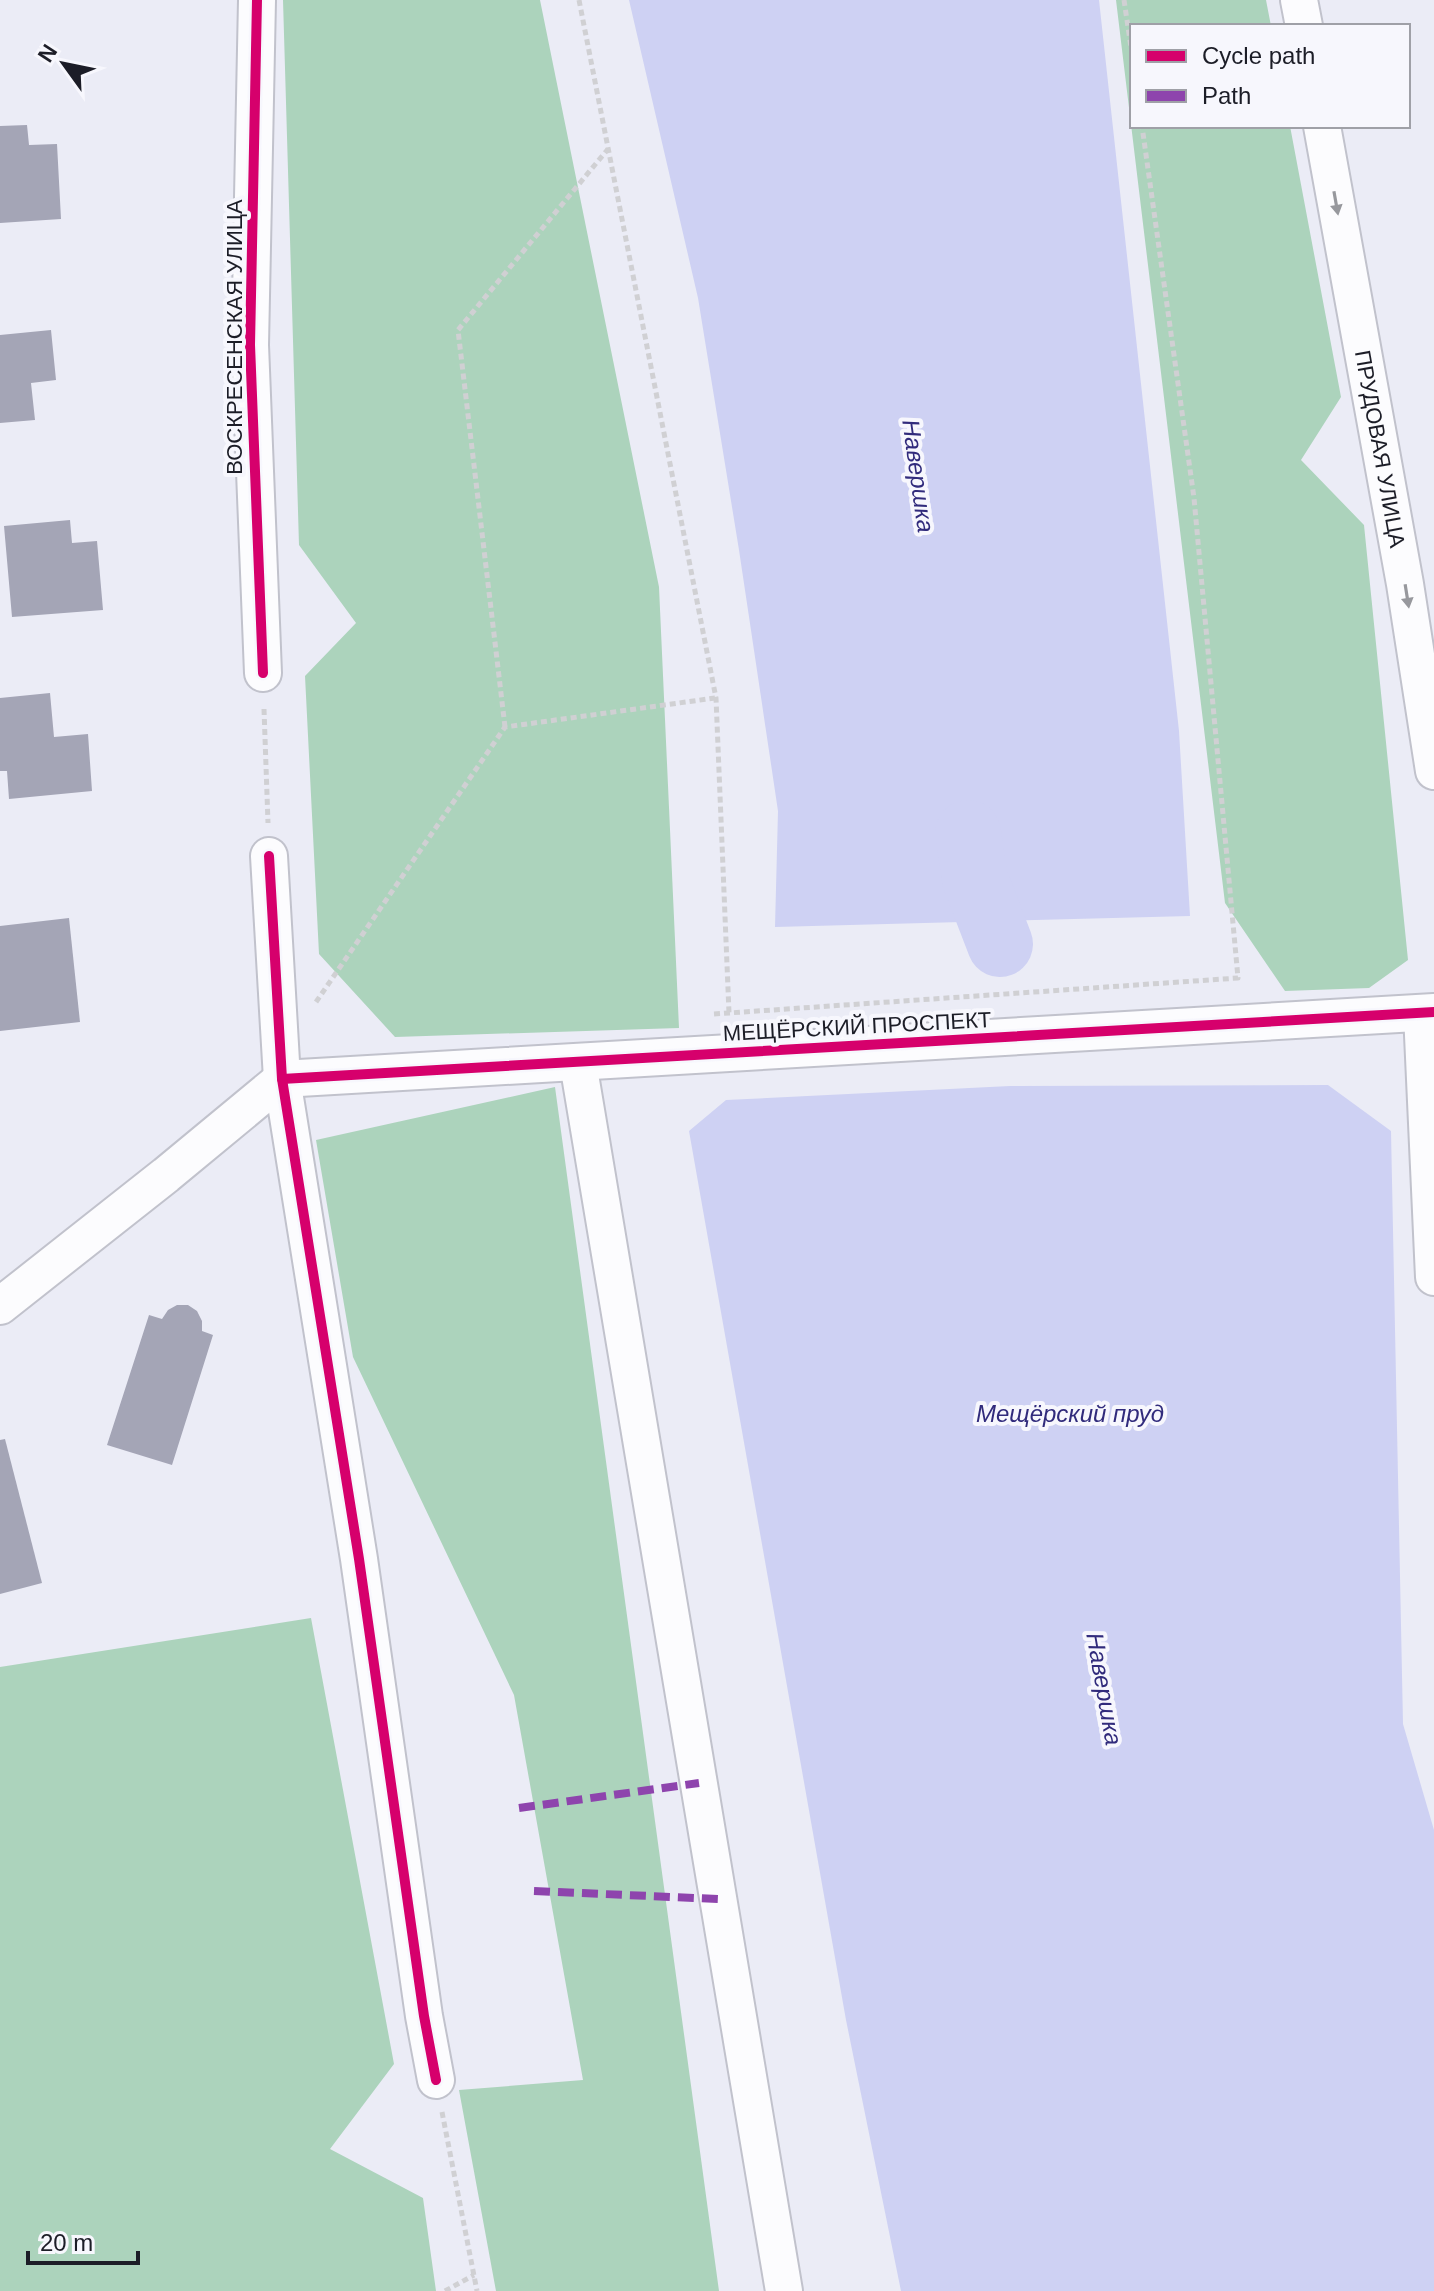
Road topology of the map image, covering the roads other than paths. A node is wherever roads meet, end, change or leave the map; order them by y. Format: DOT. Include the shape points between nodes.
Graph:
graph roads {
  1 [pos="257,0"];
  2 [pos="1299,0"];
  3 [pos="1304,24"];
  4 [pos="1322,128"];
  5 [pos="263,673"];
  6 [pos="1434,771"];
  7 [pos="269,856"];
  8 [pos="1428,1013"];
  9 [pos="578,1063"];
  10 [pos="282,1066"];
  11 [pos="1434,1277"];
  12 [pos="0,1306"];
  13 [pos="436,2080"];
  14 [pos="784,2291"];
  1 -- 5 [label="street, ВОСКРЕСЕНСКАЯ УЛИЦА" via="250,345"];
  2 -- 3 [label="street"];
  4 -- 6 [label="street, ПРУДОВАЯ УЛИЦА, one-way" via="1403,568"];
  7 -- 10 [label="street"];
  8 -- 9 [label="street, МЕЩЁРСКИЙ ПРОСПЕКТ"];
  8 -- 11 [label="street"];
  9 -- 10 [label="street, МЕЩЁРСКИЙ ПРОСПЕКТ"];
  9 -- 14 [label="street"];
  10 -- 12 [label="street" via="166,1175"];
  10 -- 13 [label="street"];
}
